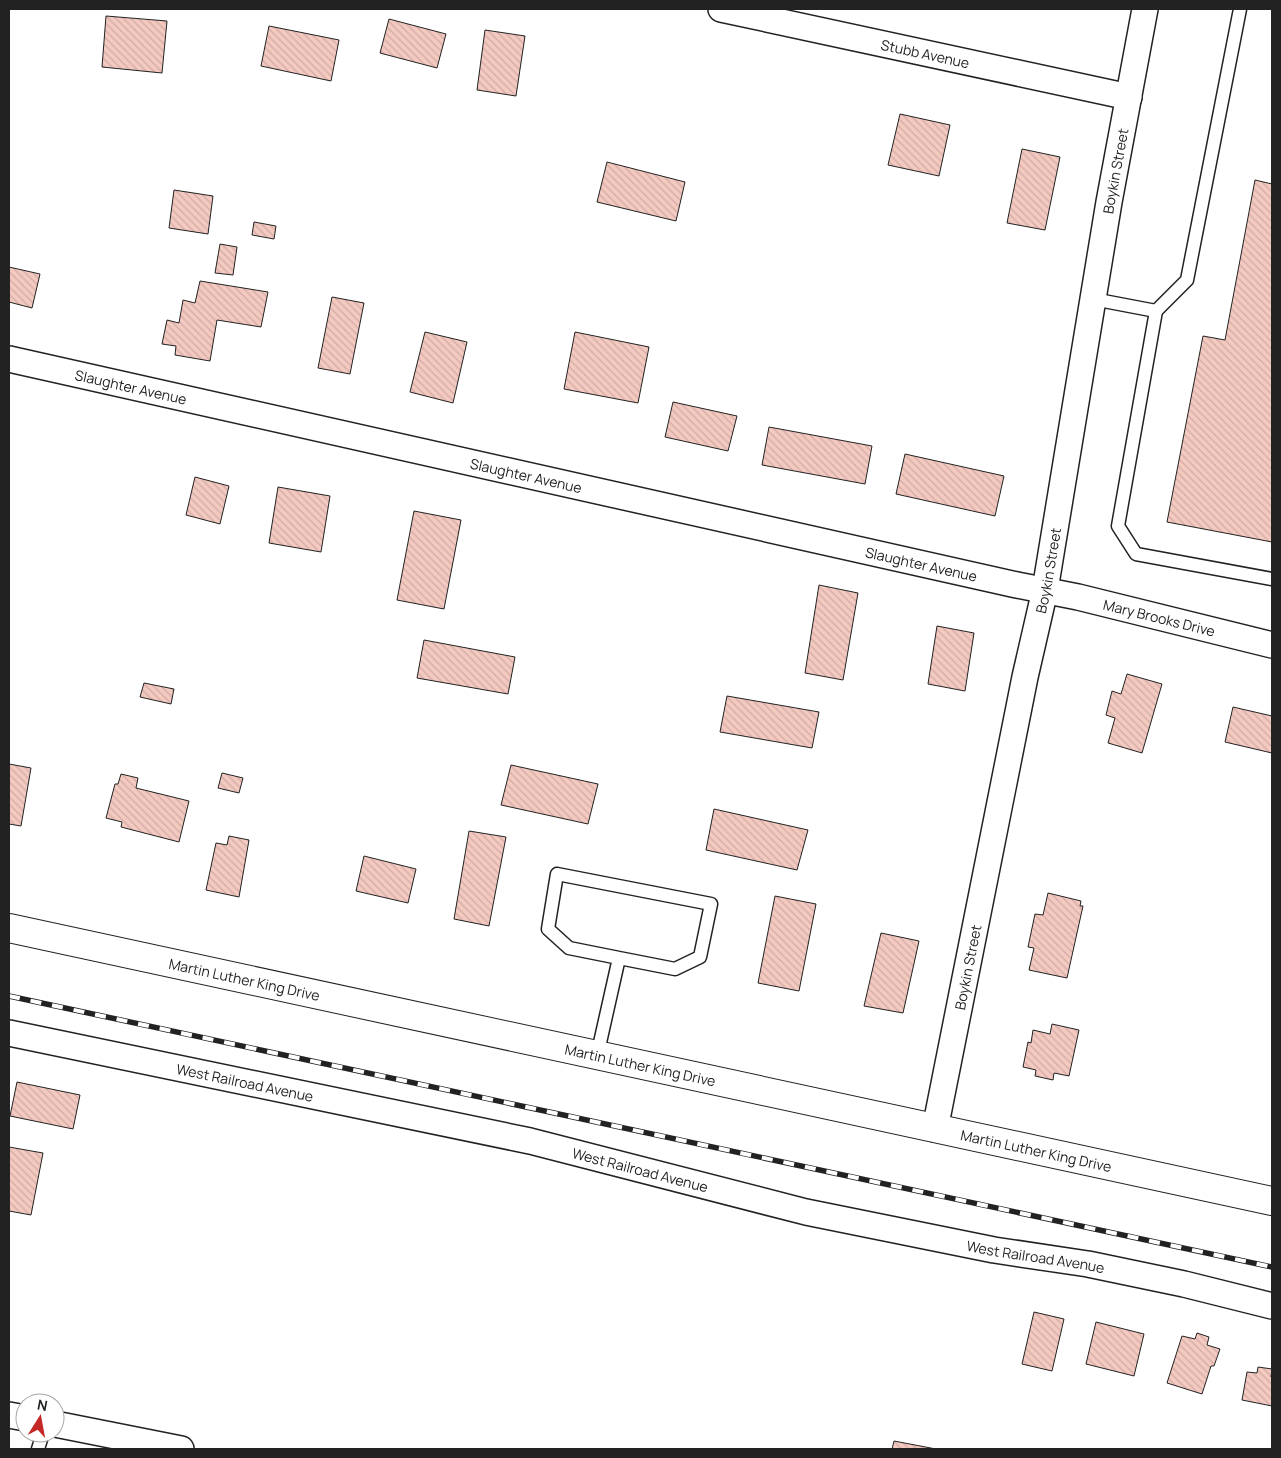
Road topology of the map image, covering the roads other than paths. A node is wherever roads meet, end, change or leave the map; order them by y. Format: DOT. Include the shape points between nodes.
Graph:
graph roads {
  1 [pos="722,9"];
  2 [pos="1145,9"];
  3 [pos="1240,9"];
  4 [pos="1129,97"];
  5 [pos="1093,299"];
  6 [pos="1156,311"];
  7 [pos="9,360"];
  8 [pos="1272,579"];
  9 [pos="1045,590"];
  10 [pos="1272,645"];
  11 [pos="9,928"];
  12 [pos="619,958"];
  13 [pos="9,1033"];
  14 [pos="597,1056"];
  15 [pos="935,1129"];
  16 [pos="1272,1201"];
  17 [pos="1272,1306"];
  18 [pos="65,1426"];
  19 [pos="181,1449"];
  1 -- 4 [label="street, Stubb Avenue"];
  2 -- 4 [label="street, Boykin Street"];
  3 -- 6 [label="lane" via="1187,280"];
  4 -- 5 [label="street, Boykin Street"];
  5 -- 6 [label="lane"];
  5 -- 9 [label="street, Boykin Street"];
  6 -- 8 [label="lane" via="1118,526 1136,554"];
  7 -- 9 [label="street, Slaughter Avenue"];
  9 -- 10 [label="street, Mary Brooks Drive"];
  9 -- 15 [label="street, Boykin Street"];
  11 -- 14 [label="main road, Martin Luther King Drive"];
  12 -- 12 [label="lane" via="569,948 548,929 557,874 711,904 700,957 676,969"];
  12 -- 14 [label="lane"];
  13 -- 17 [label="street, West Railroad Avenue" via="530,1141 806,1212 994,1250 1088,1264"];
  14 -- 15 [label="main road, Martin Luther King Drive"];
  15 -- 16 [label="main road, Martin Luther King Drive"];
  18 -- 19 [label="street"];
}
